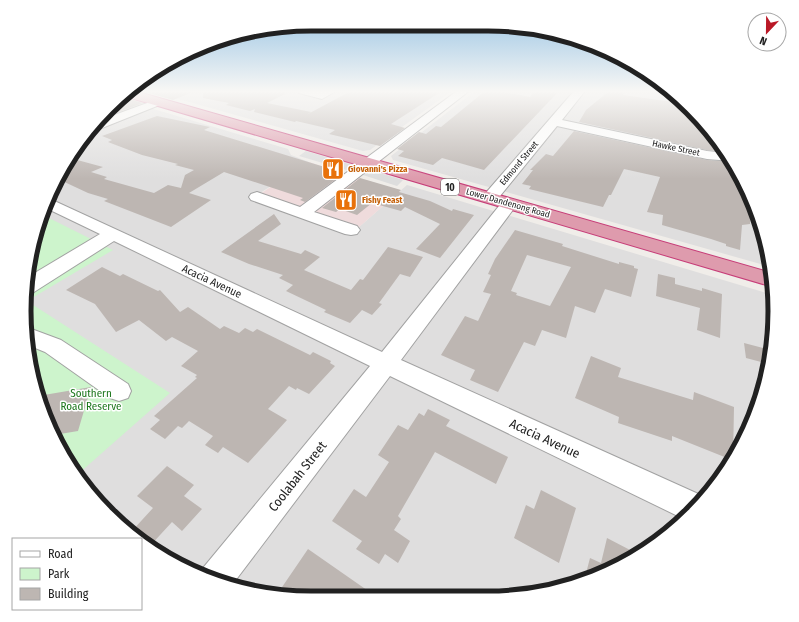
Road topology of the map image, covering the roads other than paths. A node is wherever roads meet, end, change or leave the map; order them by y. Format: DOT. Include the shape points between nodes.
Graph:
graph roads {
  1 [pos="220,120"];
  2 [pos="426,120"];
  3 [pos="554,122"];
  4 [pos="722,156"];
  5 [pos="369,163"];
  6 [pos="257,197"];
  7 [pos="490,198"];
  8 [pos="509,204"];
  9 [pos="52,205"];
  10 [pos="302,213"];
  11 [pos="351,230"];
  12 [pos="113,234"];
  13 [pos="766,278"];
  14 [pos="32,284"];
  15 [pos="32,337"];
  16 [pos="386,363"];
  17 [pos="119,391"];
  18 [pos="689,506"];
  19 [pos="219,575"];
  1 -- 5 [label="highway, Lower Dandenong Road / 10"];
  2 -- 5 [label="street"];
  3 -- 4 [label="street, Hawke Street"];
  3 -- 7 [label="street, Edmond Street"];
  5 -- 7 [label="highway, Lower Dandenong Road / 10"];
  5 -- 10 [label="street"];
  6 -- 10 [label="street"];
  7 -- 8 [label="highway, Lower Dandenong Road / 10"];
  8 -- 13 [label="highway, Lower Dandenong Road / 10"];
  8 -- 16 [label="street, Coolabah Street"];
  9 -- 12 [label="street, Acacia Avenue"];
  10 -- 11 [label="street"];
  12 -- 14 [label="street"];
  12 -- 16 [label="street, Acacia Avenue"];
  15 -- 17 [label="street" via="53,346"];
  16 -- 18 [label="street, Acacia Avenue"];
  16 -- 19 [label="street, Coolabah Street"];
}
